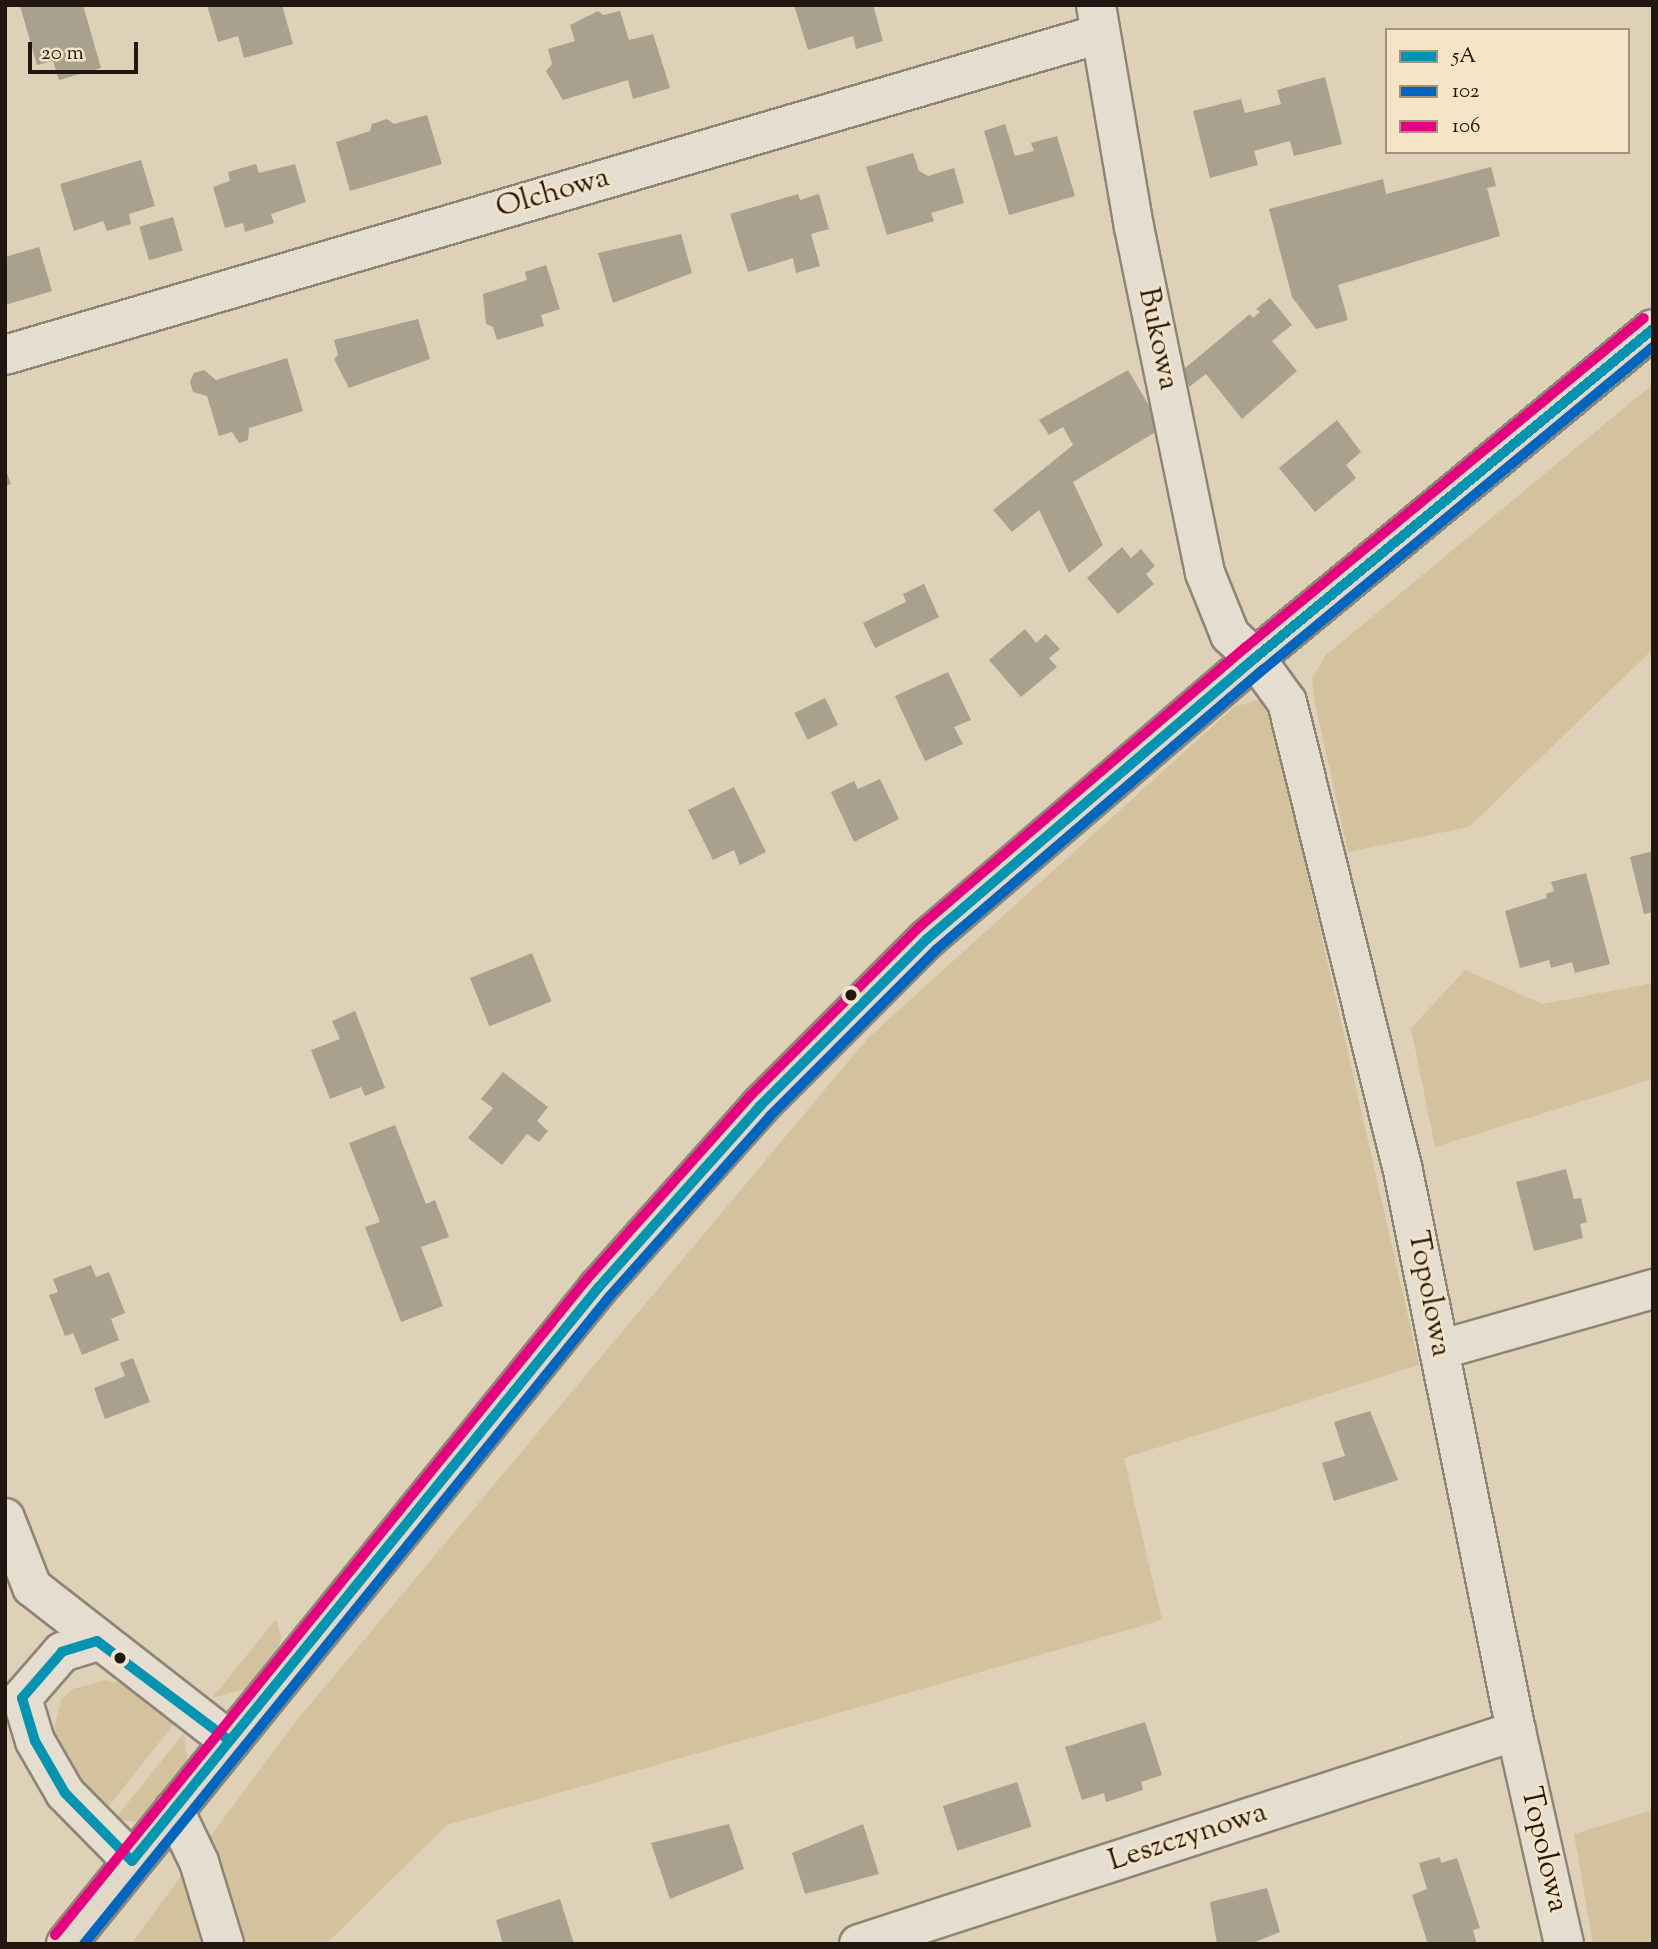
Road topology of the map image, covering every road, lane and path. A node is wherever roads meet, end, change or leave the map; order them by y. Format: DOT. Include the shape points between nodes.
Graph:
graph roads {
  1 [pos="1098,19"];
  2 [pos="1653,329"];
  3 [pos="5,355"];
  4 [pos="1255,658"];
  5 [pos="1653,1289"];
  6 [pos="1439,1350"];
  7 [pos="5,1518"];
  8 [pos="97,1641"];
  9 [pos="14,1699"];
  10 [pos="1516,1731"];
  11 [pos="230,1741"];
  12 [pos="174,1810"];
  13 [pos="132,1861"];
  14 [pos="66,1944"];
  15 [pos="224,1944"];
  16 [pos="859,1944"];
  17 [pos="1564,1944"];
  1 -- 3 [label="street, Olchowa"];
  1 -- 4 [label="street, Bukowa" via="1134,227 1205,573 1230,635"];
  2 -- 4 [label="main road"];
  4 -- 6 [label="street, Topolowa" via="1287,702 1403,1171"];
  4 -- 11 [label="main road" via="927,939 760,1106 598,1288"];
  5 -- 6 [label="street"];
  6 -- 10 [label="street, Topolowa"];
  7 -- 8 [label="street" via="32,1587"];
  8 -- 9 [label="street" via="62,1651"];
  8 -- 11 [label="street"];
  9 -- 13 [label="street" via="65,1793"];
  10 -- 16 [label="street, Leszczynowa"];
  10 -- 17 [label="street, Topolowa"];
  11 -- 12 [label="main road"];
  12 -- 13 [label="main road"];
  12 -- 15 [label="street" via="199,1862"];
  13 -- 14 [label="main road"];
}
